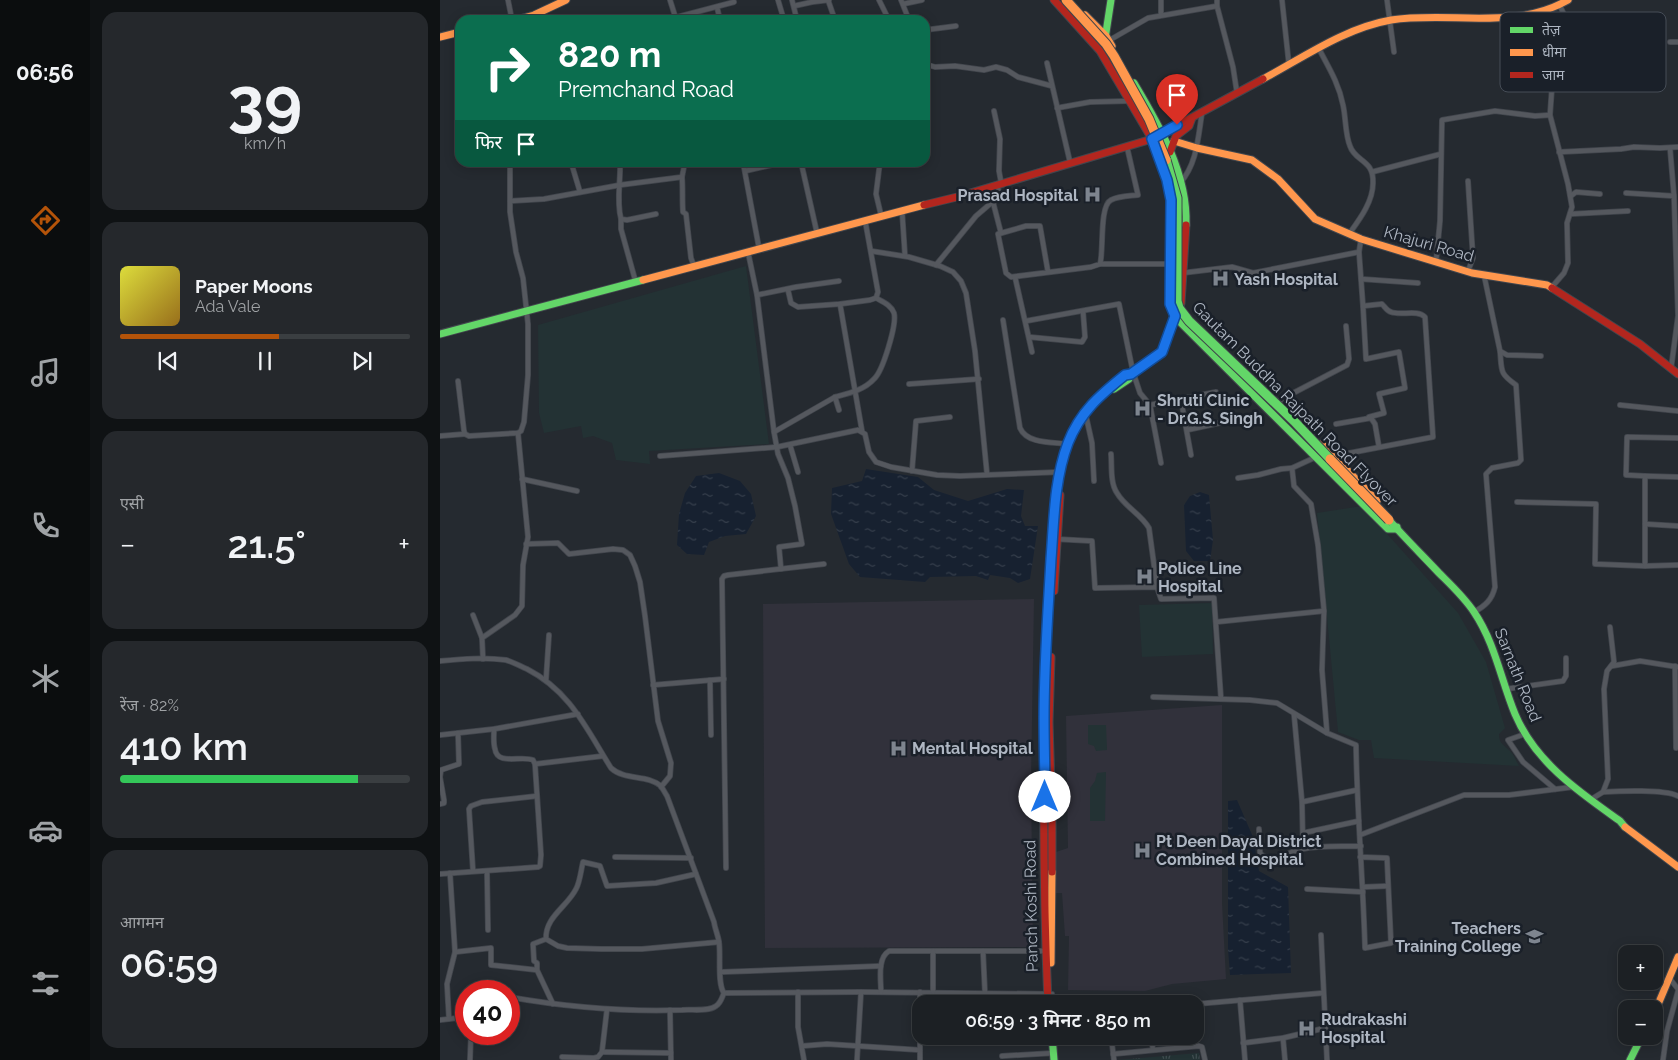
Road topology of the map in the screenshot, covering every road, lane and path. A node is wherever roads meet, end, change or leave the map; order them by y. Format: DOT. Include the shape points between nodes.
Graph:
graph roads {
  1 [pos="508,0"];
  2 [pos="566,0"];
  3 [pos="670,0"];
  4 [pos="778,0"];
  5 [pos="792,0"];
  6 [pos="829,0"];
  7 [pos="879,0"];
  8 [pos="922,0"];
  9 [pos="1054,0"];
  10 [pos="1066,0"];
  11 [pos="1070,0"];
  12 [pos="1111,0"];
  13 [pos="1161,0"];
  14 [pos="1217,0"];
  15 [pos="1282,0"];
  16 [pos="1387,0"];
  17 [pos="1574,0"];
  18 [pos="812,1"];
  19 [pos="734,2"];
  20 [pos="902,2"];
  21 [pos="1563,5"];
  22 [pos="794,6"];
  23 [pos="1217,6"];
  24 [pos="717,7"];
  25 [pos="1542,12"];
  26 [pos="512,15"];
  27 [pos="539,15"];
  28 [pos="675,15"];
  29 [pos="690,15"];
  30 [pos="719,15"];
  31 [pos="782,15"];
  32 [pos="796,15"];
  33 [pos="834,15"];
  34 [pos="886,15"];
  35 [pos="907,15"];
  36 [pos="1161,15"];
  37 [pos="1500,16"];
  38 [pos="1391,24"];
  39 [pos="956,26"];
  40 [pos="930,29"];
  41 [pos="455,33"];
  42 [pos="440,37"];
  43 [pos="1107,38"];
  44 [pos="1670,42"];
  45 [pos="1678,42"];
  46 [pos="1318,49"];
  47 [pos="1100,51"];
  48 [pos="1394,52"];
  49 [pos="1047,63"];
  50 [pos="930,65"];
  51 [pos="1289,65"];
  52 [pos="1052,86"];
  53 [pos="1551,92"];
  54 [pos="1237,93"];
  55 [pos="1129,101"];
  56 [pos="1058,108"];
  57 [pos="994,111"];
  58 [pos="1202,112"];
  59 [pos="1550,115"];
  60 [pos="1192,118"];
  61 [pos="1163,133"];
  62 [pos="1152,139"];
  63 [pos="1174,141"];
  64 [pos="1127,147"];
  65 [pos="1678,147"];
  66 [pos="1197,148"];
  67 [pos="1670,148"];
  68 [pos="1170,152"];
  69 [pos="1559,152"];
  70 [pos="1442,154"];
  71 [pos="1071,163"];
  72 [pos="510,167"];
  73 [pos="572,167"];
  74 [pos="620,167"];
  75 [pos="684,167"];
  76 [pos="744,167"];
  77 [pos="762,167"];
  78 [pos="802,167"];
  79 [pos="879,167"];
  80 [pos="744,171"];
  81 [pos="1372,172"];
  82 [pos="682,177"];
  83 [pos="1468,181"];
  84 [pos="999,183"];
  85 [pos="1181,183"];
  86 [pos="620,185"];
  87 [pos="1168,187"];
  88 [pos="580,192"];
  89 [pos="1626,193"];
  90 [pos="1600,194"];
  91 [pos="1571,196"];
  92 [pos="1674,196"];
  93 [pos="510,201"];
  94 [pos="993,202"];
  95 [pos="902,210"];
  96 [pos="1628,210"];
  97 [pos="656,214"];
  98 [pos="1570,214"];
  99 [pos="881,216"];
  100 [pos="621,219"];
  101 [pos="865,220"];
  102 [pos="1677,228"];
  103 [pos="1001,233"];
  104 [pos="817,234"];
  105 [pos="1349,234"];
  106 [pos="1361,239"];
  107 [pos="760,248"];
  108 [pos="748,251"];
  109 [pos="870,251"];
  110 [pos="1359,252"];
  111 [pos="905,256"];
  112 [pos="1436,262"];
  113 [pos="1100,264"];
  114 [pos="936,265"];
  115 [pos="694,266"];
  116 [pos="1170,268"];
  117 [pos="1048,272"];
  118 [pos="1468,272"];
  119 [pos="1183,273"];
  120 [pos="1484,275"];
  121 [pos="1015,276"];
  122 [pos="1678,278"];
  123 [pos="1360,279"];
  124 [pos="839,281"];
  125 [pos="636,282"];
  126 [pos="1418,283"];
  127 [pos="1551,288"];
  128 [pos="788,290"];
  129 [pos="757,295"];
  130 [pos="876,298"];
  131 [pos="1181,303"];
  132 [pos="840,304"];
  133 [pos="1363,306"];
  134 [pos="1083,311"];
  135 [pos="526,312"];
  136 [pos="1678,315"];
  137 [pos="1175,316"];
  138 [pos="1003,320"];
  139 [pos="1026,321"];
  140 [pos="1346,326"];
  141 [pos="440,334"];
  142 [pos="1029,337"];
  143 [pos="1500,351"];
  144 [pos="1032,352"];
  145 [pos="1541,356"];
  146 [pos="1674,372"];
  147 [pos="1132,373"];
  148 [pos="979,379"];
  149 [pos="458,381"];
  150 [pos="909,384"];
  151 [pos="856,391"];
  152 [pos="1216,392"];
  153 [pos="835,397"];
  154 [pos="1181,400"];
  155 [pos="1278,401"];
  156 [pos="1150,405"];
  157 [pos="1620,405"];
  158 [pos="839,410"];
  159 [pos="1678,411"];
  160 [pos="1086,416"];
  161 [pos="950,417"];
  162 [pos="1369,417"];
  163 [pos="1238,419"];
  164 [pos="1336,424"];
  165 [pos="1187,430"];
  166 [pos="862,431"];
  167 [pos="774,432"];
  168 [pos="518,433"];
  169 [pos="466,434"];
  170 [pos="440,436"];
  171 [pos="1678,438"];
  172 [pos="1068,444"];
  173 [pos="790,445"];
  174 [pos="777,447"];
  175 [pos="1379,448"];
  176 [pos="1111,454"];
  177 [pos="1191,455"];
  178 [pos="660,456"];
  179 [pos="1334,456"];
  180 [pos="1316,457"];
  181 [pos="1160,463"];
  182 [pos="1292,468"];
  183 [pos="912,471"];
  184 [pos="798,472"];
  185 [pos="1060,472"];
  186 [pos="987,474"];
  187 [pos="1645,476"];
  188 [pos="1678,477"];
  189 [pos="1238,478"];
  190 [pos="522,479"];
  191 [pos="1094,481"];
  192 [pos="577,491"];
  193 [pos="1517,502"];
  194 [pos="1645,524"];
  195 [pos="1678,526"];
  196 [pos="1397,529"];
  197 [pos="1055,539"];
  198 [pos="526,544"];
  199 [pos="824,564"];
  200 [pos="1678,565"];
  201 [pos="1645,566"];
  202 [pos="780,568"];
  203 [pos="1157,587"];
  204 [pos="1324,611"];
  205 [pos="1474,612"];
  206 [pos="472,615"];
  207 [pos="1216,622"];
  208 [pos="1610,627"];
  209 [pos="549,635"];
  210 [pos="482,638"];
  211 [pos="1566,658"];
  212 [pos="483,659"];
  213 [pos="440,661"];
  214 [pos="1611,666"];
  215 [pos="1676,666"];
  216 [pos="724,679"];
  217 [pos="546,680"];
  218 [pos="710,680"];
  219 [pos="653,685"];
  220 [pos="1506,689"];
  221 [pos="1153,697"];
  222 [pos="1221,700"];
  223 [pos="578,714"];
  224 [pos="1294,714"];
  225 [pos="494,729"];
  226 [pos="458,733"];
  227 [pos="1327,733"];
  228 [pos="1525,734"];
  229 [pos="440,735"];
  230 [pos="711,735"];
  231 [pos="1676,748"];
  232 [pos="603,756"];
  233 [pos="535,764"];
  234 [pos="661,787"];
  235 [pos="1573,787"];
  236 [pos="1555,789"];
  237 [pos="1357,790"];
  238 [pos="1603,792"];
  239 [pos="537,796"];
  240 [pos="1678,796"];
  241 [pos="1590,800"];
  242 [pos="1302,802"];
  243 [pos="440,804"];
  244 [pos="1359,821"];
  245 [pos="1620,821"];
  246 [pos="1259,829"];
  247 [pos="1303,833"];
  248 [pos="1360,836"];
  249 [pos="1361,846"];
  250 [pos="1303,848"];
  251 [pos="615,857"];
  252 [pos="691,858"];
  253 [pos="1360,858"];
  254 [pos="1678,859"];
  255 [pos="1678,867"];
  256 [pos="726,868"];
  257 [pos="487,871"];
  258 [pos="473,872"];
  259 [pos="450,873"];
  260 [pos="440,874"];
  261 [pos="696,874"];
  262 [pos="1388,886"];
  263 [pos="1307,889"];
  264 [pos="1363,889"];
  265 [pos="488,930"];
  266 [pos="1321,935"];
  267 [pos="546,940"];
  268 [pos="719,942"];
  269 [pos="934,951"];
  270 [pos="983,951"];
  271 [pos="1046,951"];
  272 [pos="454,952"];
  273 [pos="1678,957"];
  274 [pos="881,966"];
  275 [pos="537,970"];
  276 [pos="721,972"];
  277 [pos="1670,979"];
  278 [pos="1678,990"];
  279 [pos="798,992"];
  280 [pos="861,992"];
  281 [pos="880,992"];
  282 [pos="920,992"];
  283 [pos="933,992"];
  284 [pos="724,993"];
  285 [pos="1323,993"];
  286 [pos="985,994"];
  287 [pos="1050,994"];
  288 [pos="520,999"];
  289 [pos="1240,1000"];
  290 [pos="1660,1000"];
  291 [pos="1204,1003"];
  292 [pos="553,1004"];
  293 [pos="607,1009"];
  294 [pos="670,1010"];
  295 [pos="455,1018"];
  296 [pos="449,1019"];
  297 [pos="440,1020"];
  298 [pos="1325,1028"];
  299 [pos="1283,1038"];
  300 [pos="1243,1043"];
  301 [pos="471,1045"];
  302 [pos="920,1045"];
  303 [pos="1053,1045"];
  304 [pos="1056,1045"];
  305 [pos="1112,1045"];
  306 [pos="1152,1045"];
  307 [pos="1638,1045"];
  308 [pos="802,1046"];
  309 [pos="858,1047"];
  310 [pos="920,1050"];
  311 [pos="1153,1050"];
  312 [pos="602,1052"];
  313 [pos="671,1053"];
  314 [pos="1113,1054"];
  315 [pos="1002,1056"];
  316 [pos="562,1057"];
  317 [pos="1055,1058"];
  318 [pos="470,1060"];
  319 [pos="671,1060"];
  320 [pos="796,1060"];
  321 [pos="804,1060"];
  322 [pos="857,1060"];
  323 [pos="920,1060"];
  324 [pos="1114,1060"];
  325 [pos="1205,1060"];
  326 [pos="1245,1060"];
  327 [pos="1285,1060"];
  328 [pos="1327,1060"];
  329 [pos="1630,1060"];
  330 [pos="1663,1060"];
  1 -- 26 [label="street"];
  2 -- 27 [label="main road"];
  3 -- 28 [label="street"];
  4 -- 31 [label="street"];
  5 -- 22 [label="street"];
  6 -- 18 [label="street"];
  6 -- 33 [label="street"];
  7 -- 34 [label="street"];
  8 -- 20 [label="street"];
  9 -- 47 [label="main road"];
  10 -- 196 [label="main road, Gautam Buddha Rajpath Road Flyover, bridge" via="1114,56 1149,119 1166,159 1177,198 1179,308 1300,427"];
  11 -- 43 [label="main road, Panch Koshi Road"];
  12 -- 43 [label="main road"];
  13 -- 36 [label="street"];
  14 -- 23 [label="street"];
  15 -- 51 [label="street"];
  16 -- 38 [label="street"];
  17 -- 21 [label="main road"];
  18 -- 22 [label="street"];
  19 -- 24 [label="street"];
  20 -- 35 [label="street"];
  21 -- 25 [label="main road"];
  22 -- 32 [label="street"];
  23 -- 36 [label="street"];
  23 -- 54 [label="street"];
  24 -- 29 [label="street"];
  24 -- 30 [label="street"];
  36 -- 43 [label="street" via="1140,21"];
  37 -- 38 [label="main road" via="1412,19"];
  38 -- 46 [label="main road" via="1352,32"];
  38 -- 48 [label="street"];
  39 -- 40 [label="street"];
  41 -- 42 [label="main road"];
  43 -- 47 [label="main road"];
  43 -- 61 [label="main road, Panch Koshi Road"];
  44 -- 45 [label="street"];
  46 -- 51 [label="main road"];
  46 -- 81 [label="street" via="1338,85 1350,148"];
  47 -- 55 [label="main road"];
  49 -- 52 [label="street"];
  50 -- 52 [label="street" via="984,70 996,67"];
  51 -- 54 [label="main road"];
  52 -- 56 [label="street"];
  53 -- 59 [label="street"];
  54 -- 58 [label="main road"];
  55 -- 56 [label="street" via="1090,102"];
  55 -- 62 [label="main road"];
  56 -- 71 [label="street"];
  57 -- 84 [label="street" via="1000,139"];
  58 -- 60 [label="main road"];
  58 -- 66 [label="street"];
  59 -- 69 [label="street"];
  59 -- 70 [label="street" via="1495,112 1444,119"];
  60 -- 61 [label="main road"];
  60 -- 63 [label="main road" via="1189,126"];
  61 -- 62 [label="main road"];
  61 -- 68 [label="main road, Panch Koshi Road"];
  62 -- 64 [label="main road"];
  62 -- 87 [label="main road"];
  63 -- 66 [label="main road, Khajuri Road"];
  63 -- 68 [label="main road"];
  64 -- 71 [label="main road"];
  64 -- 113 [label="street" via="1138,195 1119,197 1107,203"];
  65 -- 67 [label="street"];
  66 -- 85 [label="street" via="1190,171"];
  66 -- 105 [label="main road, Khajuri Road" via="1252,160 1278,179 1315,219"];
  67 -- 69 [label="street"];
  67 -- 92 [label="street"];
  68 -- 85 [label="main road, Panch Koshi Road"];
  69 -- 91 [label="street"];
  70 -- 81 [label="street"];
  70 -- 112 [label="street"];
  71 -- 84 [label="main road"];
  72 -- 93 [label="street"];
  73 -- 88 [label="street"];
  74 -- 86 [label="street"];
  75 -- 82 [label="street"];
  76 -- 80 [label="street"];
  77 -- 80 [label="street"];
  78 -- 104 [label="street"];
  79 -- 99 [label="street" via="876,194"];
  80 -- 107 [label="street"];
  81 -- 105 [label="street" via="1370,198"];
  82 -- 86 [label="street"];
  82 -- 115 [label="street" via="683,212 686,214"];
  83 -- 118 [label="street" via="1473,258"];
  84 -- 94 [label="street" via="997,198"];
  84 -- 95 [label="main road"];
  85 -- 87 [label="street"];
  85 -- 119 [label="main road, Panch Koshi Road" via="1186,216"];
  86 -- 88 [label="street"];
  86 -- 100 [label="street"];
  87 -- 116 [label="main road" via="1171,200"];
  88 -- 93 [label="street"];
  89 -- 92 [label="street"];
  90 -- 91 [label="street" via="1576,192"];
  91 -- 98 [label="street"];
  92 -- 102 [label="street"];
  93 -- 135 [label="street"];
  94 -- 103 [label="street"];
  94 -- 114 [label="street" via="976,216"];
  95 -- 99 [label="main road"];
  95 -- 111 [label="street"];
  96 -- 98 [label="street"];
  97 -- 100 [label="street"];
  98 -- 127 [label="street" via="1568,263"];
  99 -- 101 [label="main road"];
  100 -- 125 [label="street"];
  101 -- 104 [label="main road"];
  101 -- 109 [label="street"];
  102 -- 122 [label="street"];
  103 -- 117 [label="street" via="1040,226"];
  103 -- 121 [label="street" via="998,234 1006,273"];
  104 -- 107 [label="main road"];
  105 -- 106 [label="main road, Khajuri Road"];
  106 -- 110 [label="street"];
  106 -- 112 [label="main road, Khajuri Road"];
  107 -- 108 [label="main road"];
  108 -- 115 [label="main road"];
  108 -- 129 [label="street"];
  109 -- 111 [label="street"];
  109 -- 130 [label="street" via="878,292"];
  110 -- 119 [label="street" via="1254,273 1232,267"];
  110 -- 123 [label="street"];
  111 -- 114 [label="street"];
  112 -- 118 [label="main road, Khajuri Road"];
  113 -- 116 [label="street"];
  113 -- 117 [label="street"];
  114 -- 148 [label="street" via="953,272 966,293"];
  115 -- 125 [label="main road"];
  116 -- 119 [label="street"];
  116 -- 137 [label="main road" via="1170,304"];
  117 -- 121 [label="street"];
  118 -- 120 [label="main road, Khajuri Road"];
  119 -- 131 [label="main road, Panch Koshi Road"];
  120 -- 127 [label="main road, Khajuri Road"];
  120 -- 143 [label="street"];
  121 -- 139 [label="street"];
  122 -- 136 [label="street"];
  123 -- 126 [label="street"];
  123 -- 133 [label="street"];
  124 -- 128 [label="street"];
  125 -- 135 [label="main road"];
  127 -- 146 [label="main road, Khajuri Road" via="1640,344"];
  128 -- 129 [label="street"];
  128 -- 132 [label="street" via="791,303 798,308"];
  129 -- 167 [label="street"];
  130 -- 132 [label="street"];
  130 -- 151 [label="street" via="894,312 890,344 876,378"];
  131 -- 137 [label="main road, Panch Koshi Road"];
  131 -- 155 [label="main road" via="1186,312"];
  132 -- 151 [label="street"];
  133 -- 162 [label="street" via="1366,359 1399,352 1406,388 1379,394 1384,413"];
  133 -- 175 [label="street" via="1383,304 1390,312 1422,314 1425,319 1433,437"];
  134 -- 139 [label="street"];
  134 -- 142 [label="street" via="1085,337 1082,342"];
  134 -- 147 [label="street" via="1118,304"];
  135 -- 141 [label="main road"];
  135 -- 168 [label="street" via="528,375 523,428"];
  136 -- 146 [label="street"];
  137 -- 147 [label="main road, Panch Koshi Road" via="1162,352"];
  137 -- 180 [label="main road"];
  138 -- 172 [label="street" via="1023,434 1031,439"];
  139 -- 142 [label="street"];
  140 -- 155 [label="street" via="1349,358 1346,365"];
  142 -- 144 [label="street"];
  143 -- 145 [label="street" via="1507,355"];
  143 -- 205 [label="street" via="1504,377 1516,385 1521,462 1492,468 1486,474 1495,587 1493,597"];
  147 -- 156 [label="street"];
  147 -- 160 [label="main road"];
  147 -- 172 [label="main road, Panch Koshi Road" via="1125,375 1088,408"];
  148 -- 150 [label="street"];
  148 -- 186 [label="street"];
  149 -- 169 [label="street"];
  151 -- 153 [label="street"];
  151 -- 166 [label="street"];
  152 -- 154 [label="street"];
  153 -- 158 [label="street"];
  153 -- 167 [label="street"];
  154 -- 156 [label="street"];
  154 -- 165 [label="street"];
  155 -- 179 [label="main road"];
  156 -- 181 [label="street"];
  157 -- 159 [label="street"];
  160 -- 191 [label="street" via="1092,443"];
  160 -- 197 [label="main road" via="1064,473"];
  161 -- 183 [label="street" via="916,421"];
  162 -- 164 [label="street"];
  162 -- 175 [label="street" via="1374,421"];
  163 -- 165 [label="street"];
  165 -- 177 [label="street"];
  166 -- 173 [label="street" via="850,430"];
  166 -- 183 [label="street" via="876,462"];
  167 -- 174 [label="street"];
  168 -- 169 [label="street"];
  168 -- 190 [label="street"];
  169 -- 170 [label="street"];
  171 -- 187 [label="street" via="1626,436 1626,475"];
  172 -- 185 [label="main road, Panch Koshi Road"];
  173 -- 174 [label="street"];
  173 -- 184 [label="street"];
  174 -- 178 [label="street"];
  174 -- 202 [label="street" via="795,506 802,544 779,547"];
  175 -- 179 [label="street"];
  176 -- 203 [label="street" via="1117,494 1149,528"];
  179 -- 180 [label="street"];
  179 -- 196 [label="main road" via="1396,522"];
  180 -- 182 [label="street"];
  180 -- 196 [label="main road" via="1388,529"];
  182 -- 189 [label="street"];
  182 -- 204 [label="street" via="1294,486 1311,504"];
  183 -- 186 [label="street" via="960,476"];
  185 -- 186 [label="street"];
  185 -- 197 [label="main road, Panch Koshi Road" via="1055,504"];
  187 -- 188 [label="street"];
  187 -- 194 [label="street"];
  190 -- 192 [label="street"];
  190 -- 198 [label="street"];
  193 -- 201 [label="street" via="1596,504 1595,564"];
  194 -- 195 [label="street"];
  194 -- 201 [label="street"];
  196 -- 205 [label="main road, Sarnath Road"];
  197 -- 203 [label="street" via="1092,541 1095,588"];
  197 -- 271 [label="main road, Panch Koshi Road" via="1044,717"];
  197 -- 287 [label="main road" via="1050,713"];
  198 -- 210 [label="street" via="522,606 515,615"];
  198 -- 219 [label="street" via="558,543 570,554 613,549 624,550 630,555 640,582"];
  199 -- 202 [label="street"];
  200 -- 201 [label="street"];
  202 -- 216 [label="street" via="728,575 722,579"];
  203 -- 207 [label="street" via="1161,599 1214,598"];
  204 -- 207 [label="street"];
  204 -- 227 [label="street" via="1322,670"];
  205 -- 220 [label="main road, Sarnath Road" via="1496,656"];
  206 -- 210 [label="street"];
  207 -- 222 [label="street"];
  208 -- 214 [label="street" via="1614,662"];
  209 -- 217 [label="street"];
  210 -- 212 [label="street"];
  211 -- 220 [label="street" via="1563,681"];
  212 -- 213 [label="street"];
  212 -- 217 [label="street" via="512,662"];
  214 -- 215 [label="street" via="1640,661"];
  214 -- 238 [label="street" via="1604,689 1608,779"];
  215 -- 231 [label="street"];
  216 -- 218 [label="street"];
  216 -- 256 [label="street"];
  217 -- 223 [label="street"];
  218 -- 219 [label="street"];
  218 -- 230 [label="street"];
  219 -- 234 [label="street" via="658,721 671,763 670,776"];
  220 -- 228 [label="main road, Sarnath Road"];
  221 -- 222 [label="street"];
  222 -- 224 [label="street" via="1277,703"];
  223 -- 225 [label="street"];
  223 -- 232 [label="street"];
  224 -- 227 [label="street"];
  224 -- 242 [label="street"];
  225 -- 226 [label="street"];
  225 -- 233 [label="street" via="496,755 503,759 527,758"];
  226 -- 229 [label="street"];
  226 -- 243 [label="street" via="458,764 441,770 444,803"];
  227 -- 237 [label="street" via="1356,744"];
  228 -- 235 [label="main road, Sarnath Road" via="1546,762"];
  228 -- 236 [label="street" via="1508,740 1523,762"];
  232 -- 233 [label="street"];
  232 -- 234 [label="street" via="616,772"];
  233 -- 239 [label="street"];
  234 -- 252 [label="street" via="668,796"];
  235 -- 236 [label="street"];
  235 -- 241 [label="main road, Sarnath Road"];
  236 -- 248 [label="street" via="1509,795 1464,795"];
  237 -- 242 [label="street"];
  237 -- 244 [label="street"];
  238 -- 240 [label="street" via="1657,792"];
  238 -- 241 [label="street"];
  239 -- 257 [label="street" via="540,866"];
  239 -- 258 [label="street" via="471,806"];
  241 -- 245 [label="main road, Sarnath Road"];
  242 -- 247 [label="street"];
  244 -- 247 [label="street"];
  244 -- 248 [label="street"];
  245 -- 254 [label="main road, Sarnath Road" via="1627,821"];
  245 -- 255 [label="main road, Sarnath Road"];
  246 -- 250 [label="street" via="1260,850 1264,857 1284,857"];
  247 -- 250 [label="street"];
  248 -- 249 [label="street"];
  249 -- 250 [label="street"];
  249 -- 253 [label="street"];
  251 -- 252 [label="street"];
  252 -- 261 [label="street"];
  253 -- 262 [label="street" via="1387,858"];
  253 -- 264 [label="street"];
  257 -- 258 [label="street"];
  257 -- 265 [label="street"];
  258 -- 259 [label="street"];
  259 -- 260 [label="street"];
  259 -- 272 [label="street"];
  261 -- 267 [label="street" via="656,882 607,886 600,866 583,862 576,889 546,931"];
  261 -- 268 [label="street"];
  262 -- 264 [label="street"];
  262 -- 264 [label="street" via="1391,943 1365,948"];
  263 -- 264 [label="street"];
  266 -- 285 [label="street"];
  267 -- 268 [label="street" via="567,948 593,949 642,949"];
  267 -- 275 [label="street" via="533,944"];
  268 -- 276 [label="street"];
  269 -- 270 [label="street"];
  269 -- 274 [label="street" via="889,951 885,953"];
  269 -- 283 [label="street"];
  270 -- 271 [label="street"];
  270 -- 286 [label="street"];
  271 -- 287 [label="main road, Panch Koshi Road"];
  272 -- 275 [label="street" via="491,948 491,965"];
  272 -- 296 [label="street" via="447,984"];
  273 -- 277 [label="main road"];
  274 -- 276 [label="street"];
  274 -- 281 [label="street"];
  275 -- 292 [label="street"];
  276 -- 284 [label="street" via="720,984"];
  277 -- 278 [label="street"];
  277 -- 290 [label="main road"];
  278 -- 330 [label="street" via="1666,1031"];
  279 -- 280 [label="street"];
  279 -- 284 [label="street"];
  279 -- 308 [label="street" via="798,1027"];
  280 -- 281 [label="street"];
  280 -- 309 [label="street"];
  281 -- 282 [label="street"];
  282 -- 283 [label="street"];
  283 -- 286 [label="street"];
  284 -- 294 [label="street" via="720,1002 708,1009"];
  285 -- 289 [label="street"];
  285 -- 298 [label="street"];
  286 -- 287 [label="street"];
  288 -- 292 [label="street"];
  289 -- 291 [label="street"];
  289 -- 300 [label="street"];
  292 -- 293 [label="street"];
  293 -- 294 [label="street"];
  293 -- 312 [label="street"];
  294 -- 313 [label="street"];
  295 -- 296 [label="street"];
  296 -- 297 [label="street"];
  298 -- 299 [label="street"];
  298 -- 328 [label="street"];
  299 -- 300 [label="street"];
  299 -- 327 [label="street"];
  300 -- 326 [label="street"];
  301 -- 318 [label="street"];
  302 -- 310 [label="street"];
  303 -- 317 [label="main road"];
  304 -- 317 [label="main road"];
  305 -- 314 [label="street"];
  306 -- 311 [label="street"];
  307 -- 329 [label="main road"];
  308 -- 309 [label="street"];
  308 -- 321 [label="street"];
  309 -- 310 [label="street"];
  309 -- 322 [label="street"];
  310 -- 323 [label="street"];
  311 -- 314 [label="street"];
  311 -- 325 [label="street" via="1199,1046 1204,1051"];
  312 -- 313 [label="street"];
  312 -- 316 [label="street" via="594,1058"];
  313 -- 319 [label="street"];
  314 -- 324 [label="street"];
  315 -- 317 [label="street"];
  320 -- 321 [label="street"];
}
